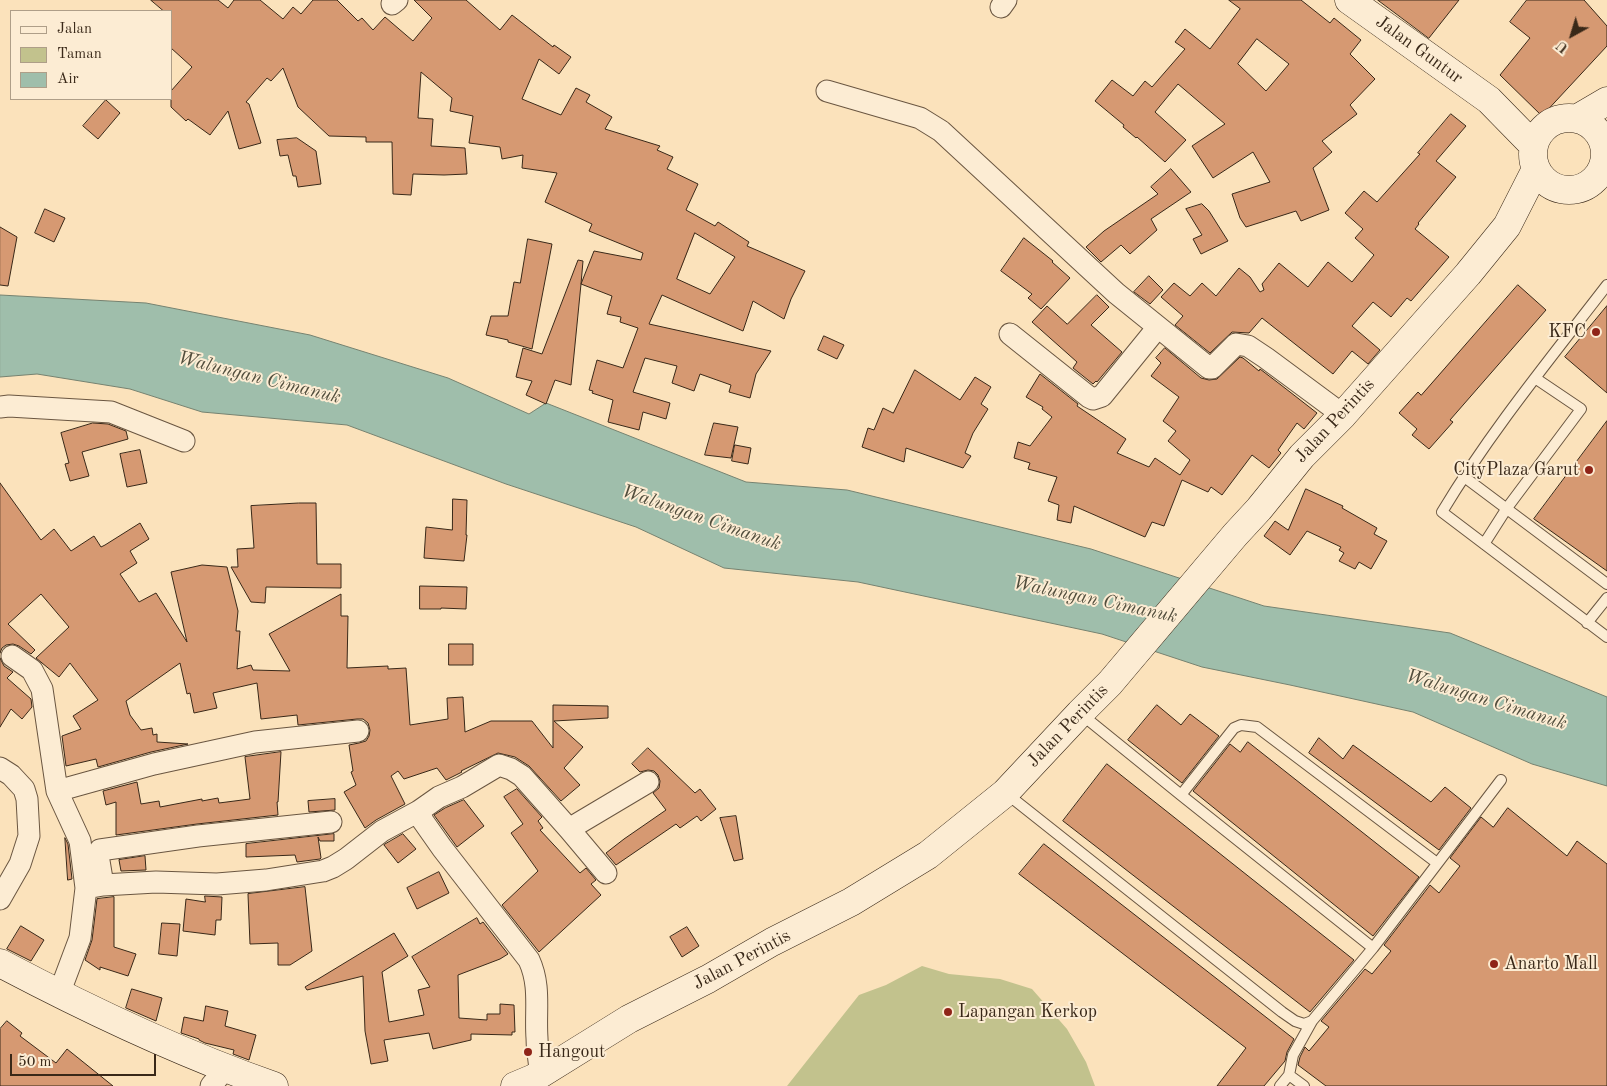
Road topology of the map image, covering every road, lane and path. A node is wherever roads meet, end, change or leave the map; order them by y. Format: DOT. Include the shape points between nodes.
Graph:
graph roads {
  1 [pos="1349,0"];
  2 [pos="827,90"];
  3 [pos="1607,101"];
  4 [pos="1578,118"];
  5 [pos="1605,134"];
  6 [pos="1539,146"];
  7 [pos="1604,174"];
  8 [pos="1561,190"];
  9 [pos="1507,226"];
  10 [pos="1607,285"];
  11 [pos="1158,327"];
  12 [pos="1010,334"];
  13 [pos="1535,378"];
  14 [pos="0,407"];
  15 [pos="1343,415"];
  16 [pos="184,441"];
  17 [pos="1464,476"];
  18 [pos="1507,508"];
  19 [pos="1484,544"];
  20 [pos="1607,584"];
  21 [pos="1607,598"];
  22 [pos="1587,623"];
  23 [pos="1607,637"];
  24 [pos="12,656"];
  25 [pos="1080,712"];
  26 [pos="358,731"];
  27 [pos="0,768"];
  28 [pos="1501,780"];
  29 [pos="648,782"];
  30 [pos="57,791"];
  31 [pos="1181,795"];
  32 [pos="1016,801"];
  33 [pos="419,811"];
  34 [pos="330,822"];
  35 [pos="569,829"];
  36 [pos="1436,863"];
  37 [pos="606,873"];
  38 [pos="94,887"];
  39 [pos="0,899"];
  40 [pos="1373,948"];
  41 [pos="0,963"];
  42 [pos="59,994"];
  43 [pos="1312,1021"];
  44 [pos="1289,1075"];
  45 [pos="218,1078"];
  46 [pos="530,1081"];
  47 [pos="274,1086"];
  48 [pos="1280,1086"];
  49 [pos="1304,1086"];
  1 -- 6 [label="street, Jalan Guntur" via="1489,100"];
  2 -- 11 [label="street" via="920,118 941,131 1116,293"];
  3 -- 4 [label="street"];
  4 -- 5 [label="street"];
  4 -- 6 [label="street" via="1556,120"];
  5 -- 7 [label="street"];
  6 -- 8 [label="street" via="1546,182"];
  6 -- 9 [label="street, Jalan Perintis"];
  7 -- 8 [label="street" via="1583,188"];
  8 -- 9 [label="street, Jalan Perintis"];
  9 -- 15 [label="street, Jalan Perintis"];
  10 -- 13 [label="lane"];
  11 -- 12 [label="street" via="1102,396 1093,399"];
  11 -- 15 [label="street" via="1209,368 1236,344 1248,346"];
  13 -- 17 [label="lane"];
  13 -- 18 [label="lane" via="1581,409"];
  14 -- 16 [label="street" via="111,412"];
  15 -- 25 [label="street, Jalan Perintis" via="1302,456 1110,682"];
  17 -- 18 [label="lane"];
  17 -- 19 [label="lane" via="1442,512"];
  18 -- 19 [label="lane"];
  18 -- 20 [label="lane"];
  19 -- 22 [label="lane"];
  21 -- 22 [label="lane"];
  22 -- 23 [label="lane"];
  24 -- 30 [label="street" via="32,670 42,689"];
  25 -- 31 [label="lane"];
  25 -- 32 [label="street, Jalan Perintis"];
  26 -- 30 [label="street" via="255,742 154,764"];
  27 -- 39 [label="street" via="12,775 24,789 29,836 20,864"];
  28 -- 36 [label="lane"];
  29 -- 35 [label="street"];
  30 -- 38 [label="street" via="80,841"];
  31 -- 36 [label="lane" via="1234,728 1257,726"];
  31 -- 40 [label="lane"];
  32 -- 43 [label="lane" via="1282,1012 1304,1024"];
  32 -- 46 [label="street, Jalan Perintis" via="851,902 629,1019"];
  33 -- 35 [label="street" via="494,767 504,766 522,776"];
  33 -- 38 [label="street" via="382,831 346,859 323,871 216,884 156,882"];
  33 -- 46 [label="street" via="442,848 530,960 537,989 536,1038"];
  34 -- 38 [label="street" via="100,850"];
  35 -- 37 [label="street"];
  36 -- 40 [label="lane"];
  38 -- 42 [label="street" via="80,938"];
  40 -- 43 [label="lane"];
  41 -- 42 [label="street"];
  42 -- 45 [label="street" via="154,1040"];
  43 -- 44 [label="lane" via="1293,1055"];
  44 -- 48 [label="lane"];
  44 -- 49 [label="lane"];
  45 -- 47 [label="street"];
}
